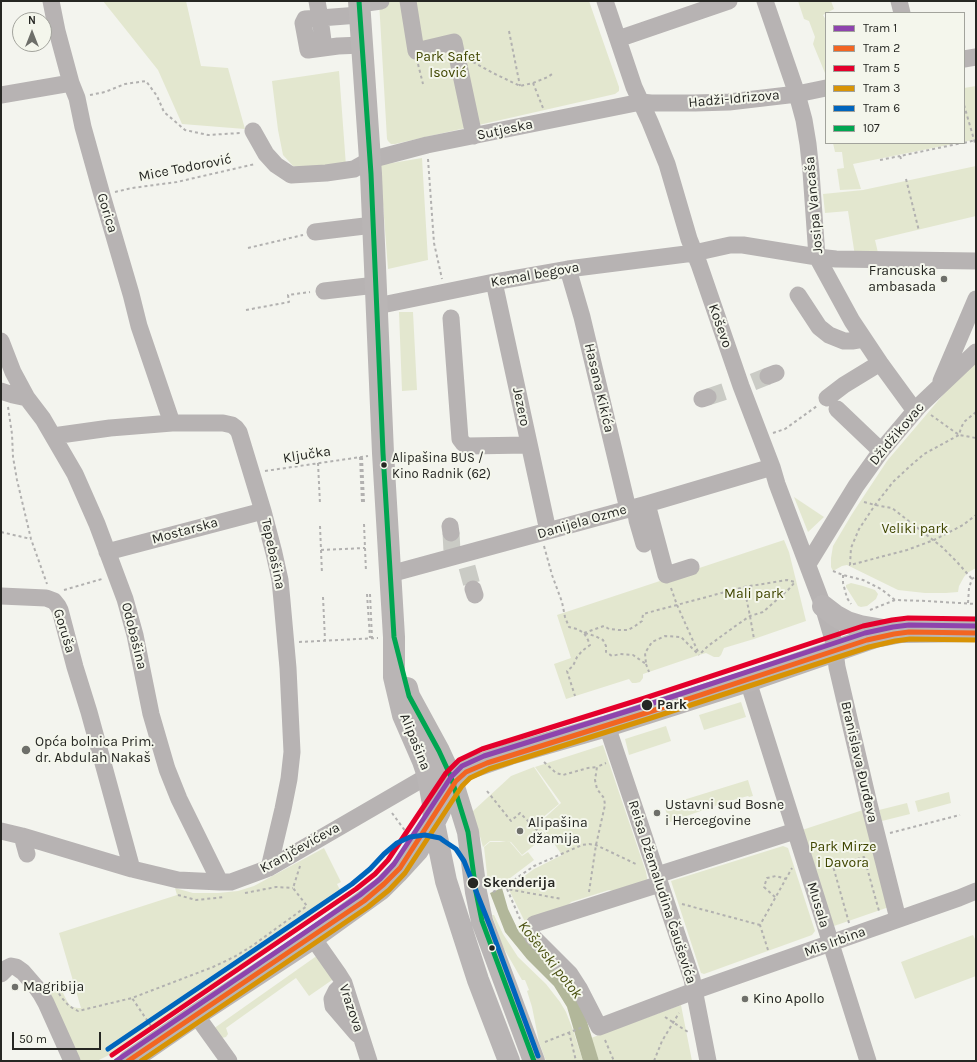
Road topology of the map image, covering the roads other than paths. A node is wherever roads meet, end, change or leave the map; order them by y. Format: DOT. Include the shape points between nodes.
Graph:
graph roads {
  1 [pos="51,1"];
  2 [pos="317,1"];
  3 [pos="381,1"];
  4 [pos="408,1"];
  5 [pos="605,1"];
  6 [pos="730,1"];
  7 [pos="765,1"];
  8 [pos="898,1"];
  9 [pos="359,7"];
  10 [pos="902,12"];
  11 [pos="320,18"];
  12 [pos="618,39"];
  13 [pos="362,45"];
  14 [pos="976,57"];
  15 [pos="965,60"];
  16 [pos="825,88"];
  17 [pos="74,90"];
  18 [pos="797,94"];
  19 [pos="1,95"];
  20 [pos="641,102"];
  21 [pos="253,131"];
  22 [pos="474,136"];
  23 [pos="370,160"];
  24 [pos="373,225"];
  25 [pos="315,232"];
  26 [pos="694,253"];
  27 [pos="817,257"];
  28 [pos="976,261"];
  29 [pos="568,268"];
  30 [pos="494,282"];
  31 [pos="376,285"];
  32 [pos="324,291"];
  33 [pos="798,295"];
  34 [pos="976,299"];
  35 [pos="449,305"];
  36 [pos="377,306"];
  37 [pos="864,339"];
  38 [pos="1,340"];
  39 [pos="976,352"];
  40 [pos="880,363"];
  41 [pos="937,389"];
  42 [pos="3,392"];
  43 [pos="27,398"];
  44 [pos="917,408"];
  45 [pos="172,423"];
  46 [pos="53,436"];
  47 [pos="529,445"];
  48 [pos="881,451"];
  49 [pos="772,467"];
  50 [pos="636,507"];
  51 [pos="263,511"];
  52 [pos="545,532"];
  53 [pos="644,544"];
  54 [pos="107,552"];
  55 [pos="808,564"];
  56 [pos="691,567"];
  57 [pos="390,574"];
  58 [pos="1,596"];
  59 [pos="823,606"];
  60 [pos="976,631"];
  61 [pos="901,632"];
  62 [pos="388,637"];
  63 [pos="835,650"];
  64 [pos="748,681"];
  65 [pos="607,726"];
  66 [pos="428,776"];
  67 [pos="451,777"];
  68 [pos="434,823"];
  69 [pos="1,831"];
  70 [pos="795,831"];
  71 [pos="22,836"];
  72 [pos="471,850"];
  73 [pos="27,854"];
  74 [pos="269,868"];
  75 [pos="132,869"];
  76 [pos="659,880"];
  77 [pos="220,882"];
  78 [pos="974,896"];
  79 [pos="898,919"];
  80 [pos="313,938"];
  81 [pos="830,943"];
  82 [pos="1,974"];
  83 [pos="694,991"];
  84 [pos="196,1015"];
  85 [pos="72,1061"];
  86 [pos="129,1061"];
  87 [pos="229,1061"];
  88 [pos="369,1061"];
  89 [pos="509,1061"];
  90 [pos="534,1061"];
  91 [pos="708,1061"];
  92 [pos="868,1061"];
  1 -- 17 [label="street, Gorica"];
  2 -- 11 [label="street"];
  3 -- 9 [label="street"];
  4 -- 22 [label="street" via="416,51 454,42"];
  5 -- 12 [label="street, Koševo"];
  6 -- 12 [label="street"];
  7 -- 18 [label="street, Josipa Vancaša"];
  8 -- 10 [label="street"];
  9 -- 11 [label="street"];
  9 -- 13 [label="main road, Alipašina"];
  11 -- 13 [label="street" via="305,19 303,23 308,50"];
  12 -- 20 [label="street, Koševo"];
  13 -- 23 [label="main road, Alipašina"];
  14 -- 15 [label="street"];
  16 -- 18 [label="street, Hadži-Idrizova"];
  17 -- 19 [label="street"];
  17 -- 45 [label="street, Gorica" via="139,326"];
  18 -- 20 [label="street, Hadži-Idrizova" via="729,102"];
  18 -- 27 [label="street, Josipa Vancaša" via="808,144"];
  20 -- 22 [label="street, Sutjeska"];
  20 -- 26 [label="street, Koševo" via="666,164"];
  21 -- 23 [label="street, Sutjeska" via="272,161 291,175 354,169"];
  22 -- 23 [label="street, Sutjeska"];
  23 -- 24 [label="main road, Alipašina"];
  24 -- 25 [label="street"];
  24 -- 31 [label="main road, Alipašina"];
  26 -- 27 [label="street, Kemal begova" via="730,245 743,245"];
  26 -- 29 [label="street, Kemal begova"];
  26 -- 49 [label="street, Koševo" via="753,382"];
  27 -- 28 [label="street, Kemal begova"];
  27 -- 37 [label="street, Josipa Vancaša"];
  29 -- 30 [label="street, Kemal begova"];
  29 -- 50 [label="street, Hasana Kikića"];
  30 -- 35 [label="street, Kemal begova"];
  30 -- 47 [label="street, Jezero"];
  31 -- 32 [label="street"];
  31 -- 36 [label="main road, Alipašina"];
  33 -- 37 [label="street" via="819,327 829,335 844,341"];
  34 -- 41 [label="street, Džidžikovac"];
  35 -- 36 [label="street, Kemal begova"];
  35 -- 47 [label="street" via="460,439 467,446"];
  36 -- 57 [label="main road, Alipašina"];
  37 -- 40 [label="street, Josipa Vancaša"];
  38 -- 43 [label="street, Odobašina" via="13,372"];
  39 -- 41 [label="street"];
  40 -- 44 [label="street, Josipa Vancaša"];
  40 -- 48 [label="street" via="844,385 832,404"];
  41 -- 44 [label="street, Džidžikovac"];
  42 -- 43 [label="street"];
  43 -- 46 [label="street, Odobašina"];
  44 -- 48 [label="street, Džidžikovac"];
  45 -- 46 [label="street, Tepebašina"];
  45 -- 51 [label="street, Tepebašina" via="223,423 236,428 241,436"];
  46 -- 54 [label="street, Odobašina" via="86,496"];
  47 -- 52 [label="street, Jezero"];
  48 -- 55 [label="street, Džidžikovac" via="856,486"];
  49 -- 50 [label="street, Danijela Ozme"];
  49 -- 55 [label="street, Koševo"];
  50 -- 52 [label="street, Danijela Ozme"];
  50 -- 53 [label="street"];
  50 -- 56 [label="street" via="666,575"];
  51 -- 54 [label="street, Mostarska"];
  51 -- 74 [label="street, Tepebašina" via="280,580 292,752 289,779"];
  52 -- 57 [label="street, Danijela Ozme"];
  54 -- 77 [label="street, Odobašina" via="136,635 151,714 166,769"];
  55 -- 59 [label="street, Koševo"];
  57 -- 62 [label="main road, Alipašina"];
  58 -- 75 [label="street, Goruša" via="46,598 54,601 60,610"];
  59 -- 61 [label="main road" via="848,622"];
  59 -- 63 [label="street, Koševo"];
  60 -- 61 [label="main road"];
  61 -- 63 [label="main road" via="875,637"];
  62 -- 66 [label="main road, Alipašina" via="403,715"];
  62 -- 67 [label="main road, Alipašina" via="410,696"];
  63 -- 64 [label="main road"];
  63 -- 79 [label="street, Branislava Đurđeva"];
  64 -- 65 [label="main road"];
  64 -- 70 [label="street, Musala"];
  65 -- 67 [label="main road" via="487,761"];
  65 -- 76 [label="street, Reisa Džemaludina Čauševića"];
  66 -- 67 [label="street, Kranjčevićeva"];
  66 -- 68 [label="main road, Alipašina"];
  66 -- 74 [label="street, Kranjčevićeva"];
  67 -- 68 [label="main road"];
  67 -- 72 [label="main road, Alipašina"];
  68 -- 72 [label="main road" via="457,833"];
  68 -- 80 [label="main road" via="418,850 381,889"];
  68 -- 89 [label="main road, Alipašina" via="446,881 478,980"];
  69 -- 71 [label="street, Kranjčevićeva"];
  70 -- 76 [label="street"];
  70 -- 81 [label="street, Musala"];
  71 -- 73 [label="street"];
  71 -- 75 [label="street, Kranjčevićeva"];
  72 -- 90 [label="main road, Alipašina" via="482,921"];
  74 -- 77 [label="street, Kranjčevićeva" via="230,882"];
  75 -- 77 [label="street, Kranjčevićeva" via="178,880"];
  76 -- 83 [label="street, Reisa Džemaludina Čauševića"];
  76 -- 83 [label="street, Mis Irbina" via="534,924 531,933 570,974 599,1027"];
  78 -- 79 [label="street, Mis Irbina"];
  79 -- 81 [label="street, Mis Irbina"];
  80 -- 84 [label="main road"];
  80 -- 88 [label="street, Vrazova" via="344,983"];
  81 -- 83 [label="street, Mis Irbina"];
  81 -- 92 [label="street, Musala"];
  82 -- 85 [label="street" via="11,966 16,967 36,987"];
  83 -- 91 [label="street, Reisa Džemaludina Čauševića"];
  84 -- 86 [label="main road"];
  84 -- 87 [label="street"];
}
